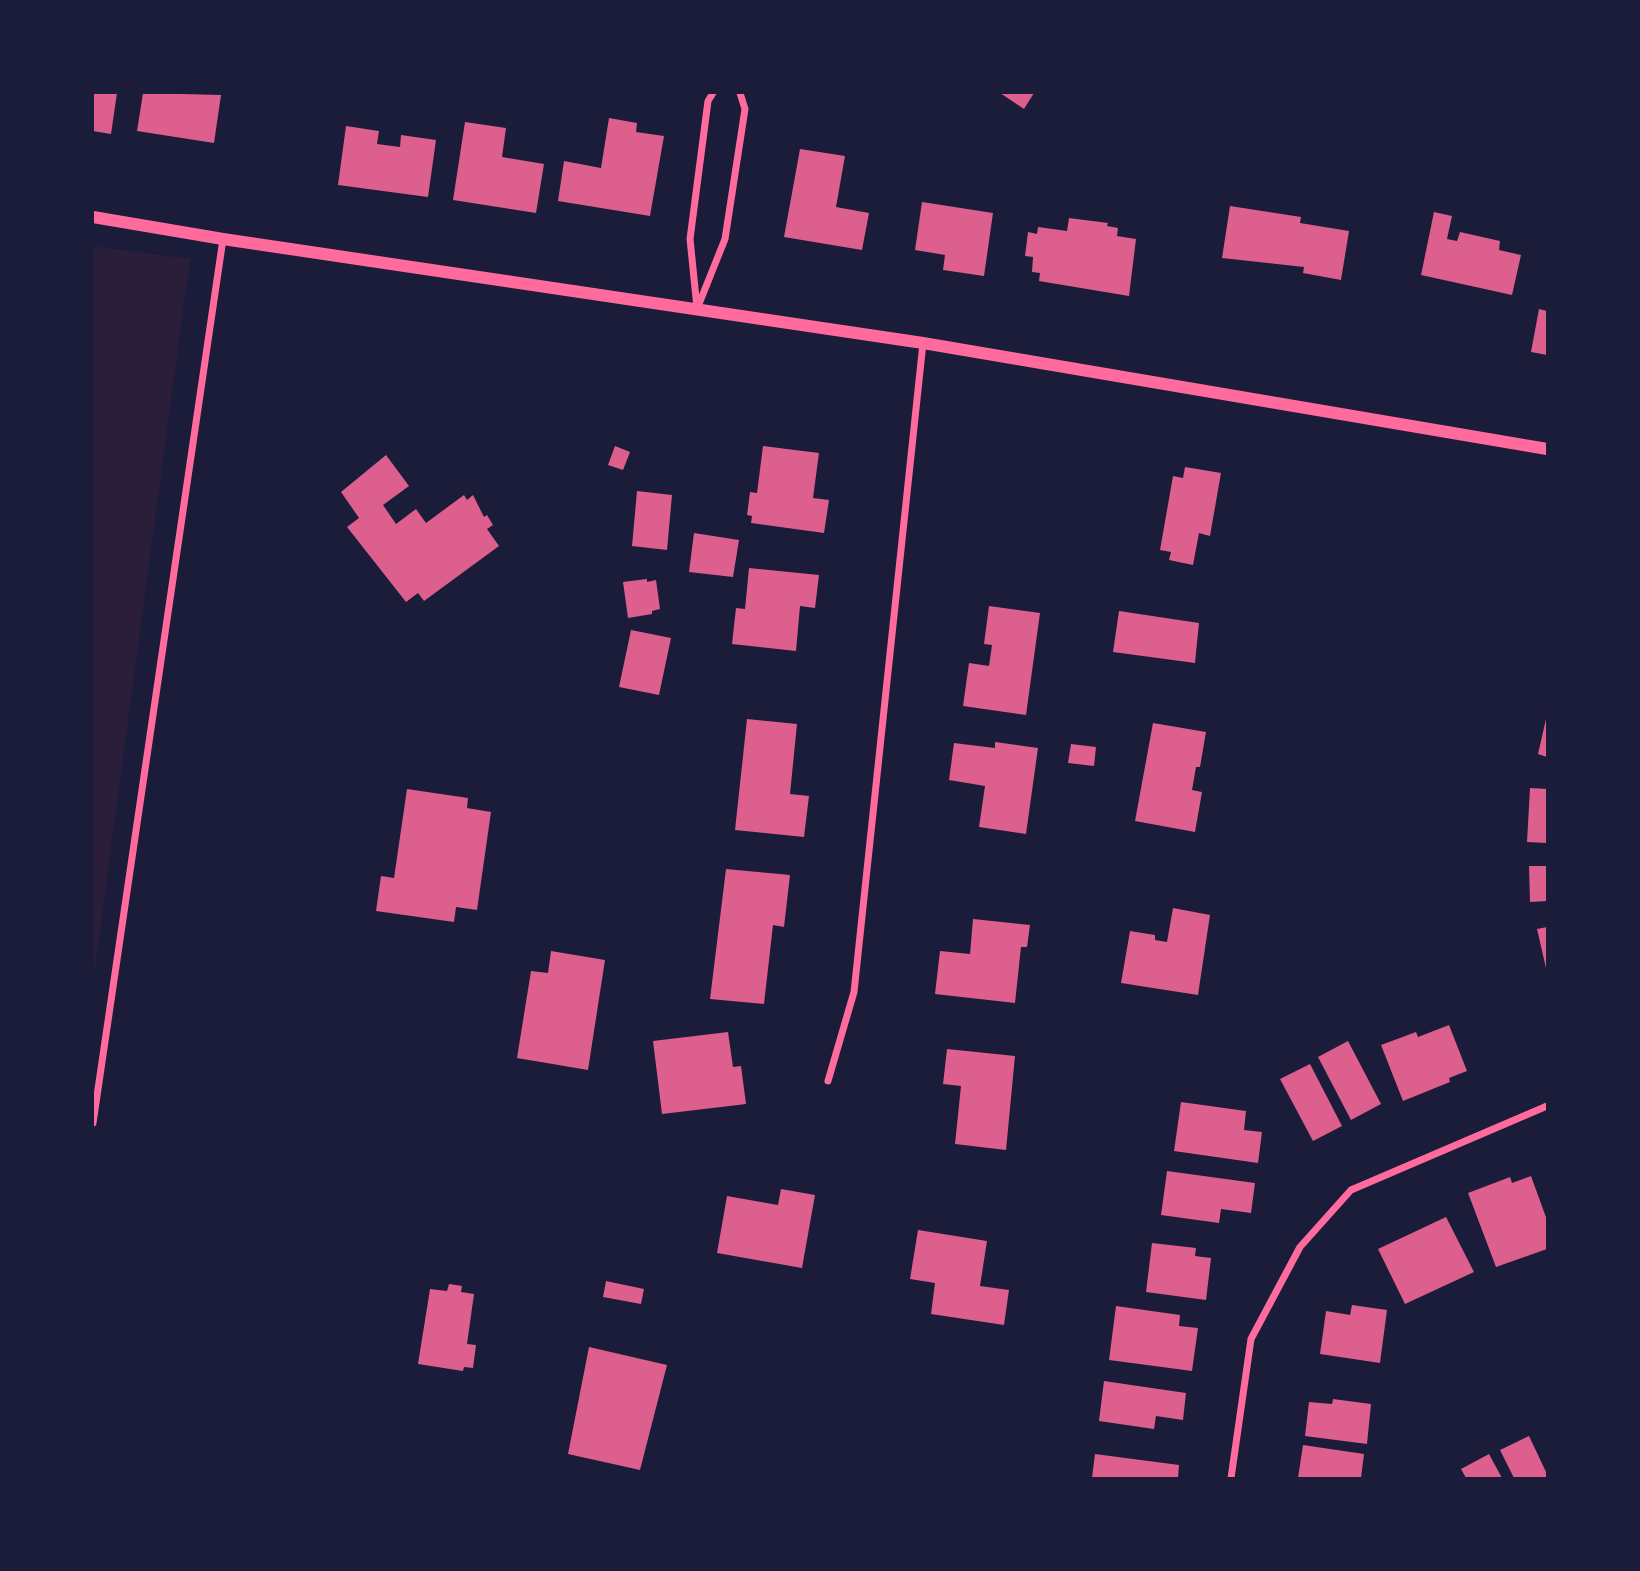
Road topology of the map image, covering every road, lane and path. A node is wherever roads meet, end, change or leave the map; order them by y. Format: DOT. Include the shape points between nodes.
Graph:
graph roads {
  1 [pos="713,93"];
  2 [pos="740,93"];
  3 [pos="93,217"];
  4 [pos="223,239"];
  5 [pos="697,309"];
  6 [pos="923,343"];
  7 [pos="1547,449"];
  8 [pos="828,1081"];
  9 [pos="1547,1106"];
  10 [pos="93,1123"];
  11 [pos="1231,1478"];
  1 -- 5 [label="street" via="708,101 690,239"];
  2 -- 5 [label="street" via="745,109 725,239"];
  3 -- 4 [label="street"];
  4 -- 5 [label="street"];
  4 -- 10 [label="street"];
  5 -- 6 [label="street"];
  6 -- 7 [label="street"];
  6 -- 8 [label="street" via="854,992"];
  9 -- 11 [label="street" via="1351,1190 1300,1247 1251,1339"];
}
